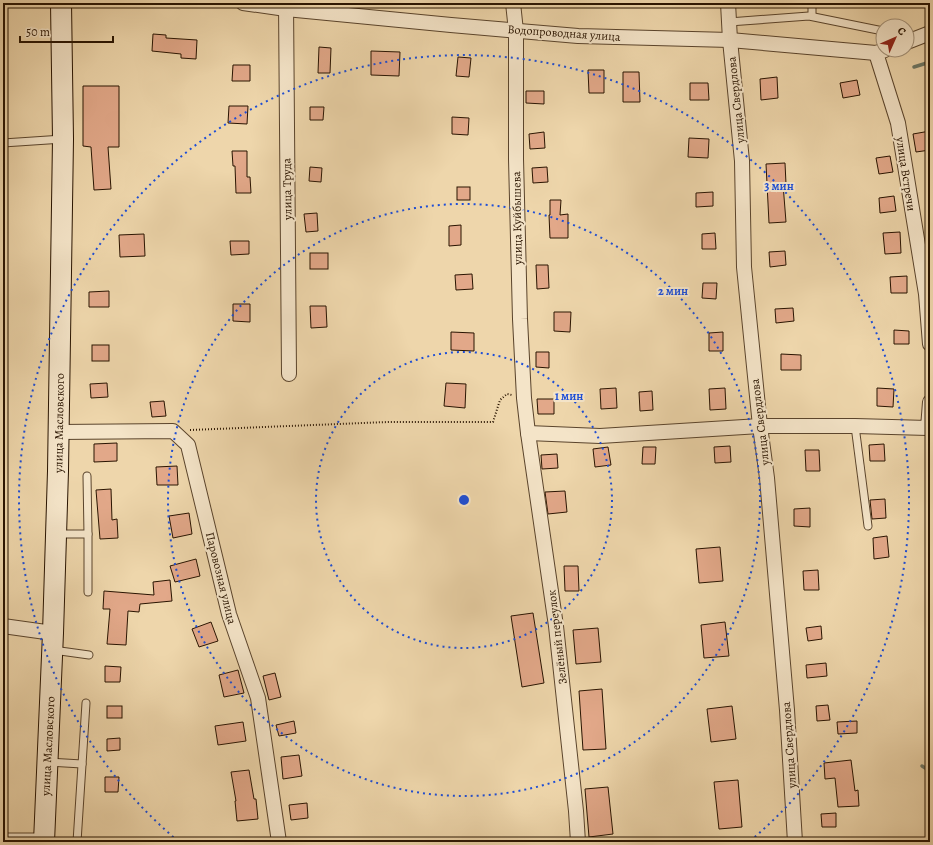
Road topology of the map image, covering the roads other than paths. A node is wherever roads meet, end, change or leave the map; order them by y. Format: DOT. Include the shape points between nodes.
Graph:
graph roads {
  1 [pos="61,3"];
  2 [pos="243,3"];
  3 [pos="514,3"];
  4 [pos="728,3"];
  5 [pos="812,3"];
  6 [pos="286,6"];
  7 [pos="812,16"];
  8 [pos="729,22"];
  9 [pos="875,29"];
  10 [pos="516,31"];
  11 [pos="730,40"];
  12 [pos="875,52"];
  13 [pos="882,58"];
  14 [pos="63,139"];
  15 [pos="3,143"];
  16 [pos="930,344"];
  17 [pos="289,374"];
  18 [pos="930,402"];
  19 [pos="760,426"];
  20 [pos="855,426"];
  21 [pos="59,432"];
  22 [pos="528,433"];
  23 [pos="87,476"];
  24 [pos="868,526"];
  25 [pos="56,534"];
  26 [pos="88,534"];
  27 [pos="88,592"];
  28 [pos="3,626"];
  29 [pos="53,641"];
  30 [pos="89,655"];
  31 [pos="86,703"];
  32 [pos="47,762"];
  33 [pos="82,764"];
  34 [pos="3,836"];
  35 [pos="45,840"];
  36 [pos="77,842"];
  37 [pos="279,842"];
  38 [pos="578,842"];
  39 [pos="795,842"];
  1 -- 14 [label="street, улица Масловского"];
  2 -- 6 [label="street, Водопроводная улица"];
  3 -- 10 [label="street, улица Куйбышева"];
  4 -- 8 [label="street, улица Свердлова"];
  5 -- 7 [label="lane"];
  6 -- 10 [label="street, Водопроводная улица"];
  6 -- 17 [label="street, улица Труда"];
  7 -- 8 [label="lane"];
  7 -- 9 [label="lane"];
  8 -- 11 [label="street, улица Свердлова"];
  10 -- 11 [label="street, Водопроводная улица" via="578,36"];
  10 -- 22 [label="street, улица Куйбышева" via="520,319"];
  11 -- 12 [label="street, Водопроводная улица"];
  11 -- 19 [label="street, улица Свердлова" via="742,161 744,267"];
  13 -- 16 [label="street, улица Встречи" via="898,123 926,294"];
  14 -- 15 [label="lane"];
  14 -- 21 [label="street, улица Масловского"];
  18 -- 20 [label="street" via="928,428"];
  19 -- 20 [label="street"];
  19 -- 22 [label="street" via="600,436"];
  19 -- 39 [label="street, улица Свердлова" via="767,478 787,710"];
  20 -- 24 [label="lane"];
  21 -- 25 [label="street, улица Масловского"];
  21 -- 37 [label="street, Паровозная улица" via="173,431 188,445 229,614 258,698"];
  22 -- 38 [label="street, Зелёный переулок" via="556,626"];
  23 -- 26 [label="lane"];
  25 -- 26 [label="lane"];
  25 -- 29 [label="street, улица Масловского"];
  26 -- 27 [label="lane"];
  28 -- 29 [label="street"];
  29 -- 30 [label="lane"];
  29 -- 32 [label="street, улица Масловского"];
  31 -- 33 [label="lane"];
  32 -- 33 [label="lane"];
  32 -- 35 [label="street, улица Масловского"];
  33 -- 36 [label="lane"];
  34 -- 35 [label="lane"];
}
